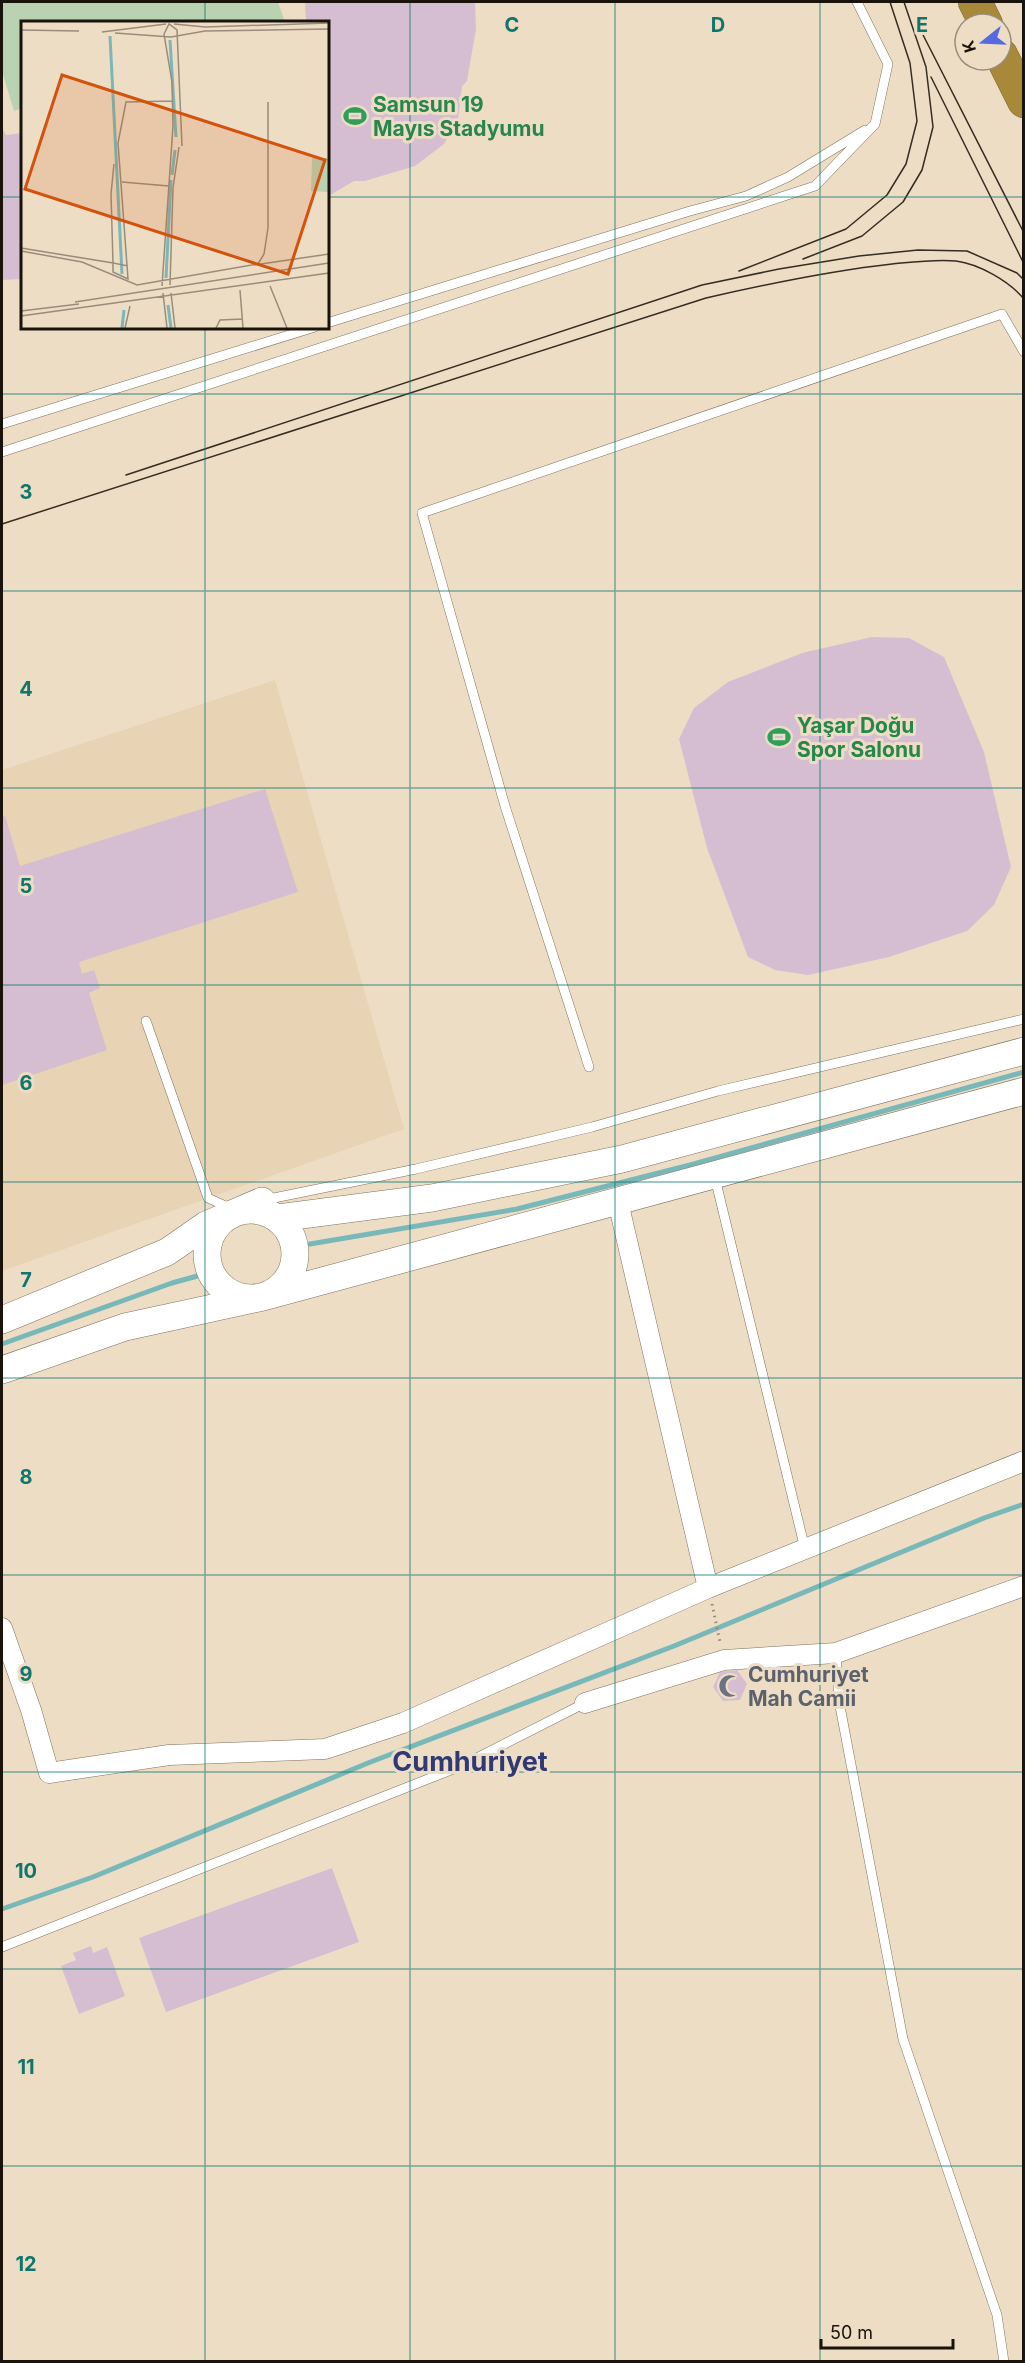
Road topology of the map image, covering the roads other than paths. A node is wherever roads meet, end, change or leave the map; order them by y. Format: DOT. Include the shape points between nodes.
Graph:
graph roads {
  1 [pos="857,2"];
  2 [pos="1009,72"];
  3 [pos="1023,101"];
  4 [pos="875,124"];
  5 [pos="328,323"];
  6 [pos="312,328"];
  7 [pos="1023,351"];
  8 [pos="2,424"];
  9 [pos="2,452"];
  10 [pos="1023,1019"];
  11 [pos="146,1021"];
  12 [pos="1023,1051"];
  13 [pos="589,1067"];
  14 [pos="1023,1091"];
  15 [pos="714,1176"];
  16 [pos="618,1202"];
  17 [pos="270,1210"];
  18 [pos="237,1212"];
  19 [pos="263,1297"];
  20 [pos="2,1320"];
  21 [pos="2,1370"];
  22 [pos="1023,1461"];
  23 [pos="805,1549"];
  24 [pos="1023,1586"];
  25 [pos="708,1588"];
  26 [pos="2,1628"];
  27 [pos="836,1653"];
  28 [pos="585,1703"];
  29 [pos="2,1947"];
  30 [pos="1004,2361"];
  1 -- 4 [label="lane" via="888,64"];
  2 -- 3 [label="highway"];
  4 -- 5 [label="lane" via="788,177 747,196"];
  4 -- 9 [label="lane" via="815,186"];
  6 -- 8 [label="lane"];
  7 -- 13 [label="lane" via="1002,314 422,513 505,806"];
  10 -- 17 [label="lane" via="718,1091"];
  11 -- 18 [label="lane" via="208,1198"];
  12 -- 17 [label="street" via="622,1159 432,1198"];
  14 -- 15 [label="street"];
  15 -- 16 [label="street"];
  15 -- 23 [label="lane"];
  16 -- 19 [label="street"];
  16 -- 25 [label="street"];
  17 -- 18 [label="street"];
  17 -- 19 [label="street" via="287,1229 296,1256 286,1282"];
  18 -- 19 [label="street" via="214,1230 208,1244 211,1274 233,1295"];
  18 -- 20 [label="street" via="206,1225 167,1252"];
  19 -- 21 [label="street" via="125,1327"];
  22 -- 23 [label="street"];
  23 -- 25 [label="street"];
  24 -- 27 [label="street"];
  25 -- 26 [label="street" via="403,1723 325,1749 169,1755 49,1773"];
  27 -- 28 [label="street" via="724,1660"];
  27 -- 30 [label="lane" via="839,1701 903,2039 997,2315"];
  28 -- 29 [label="lane" via="461,1766"];
}
